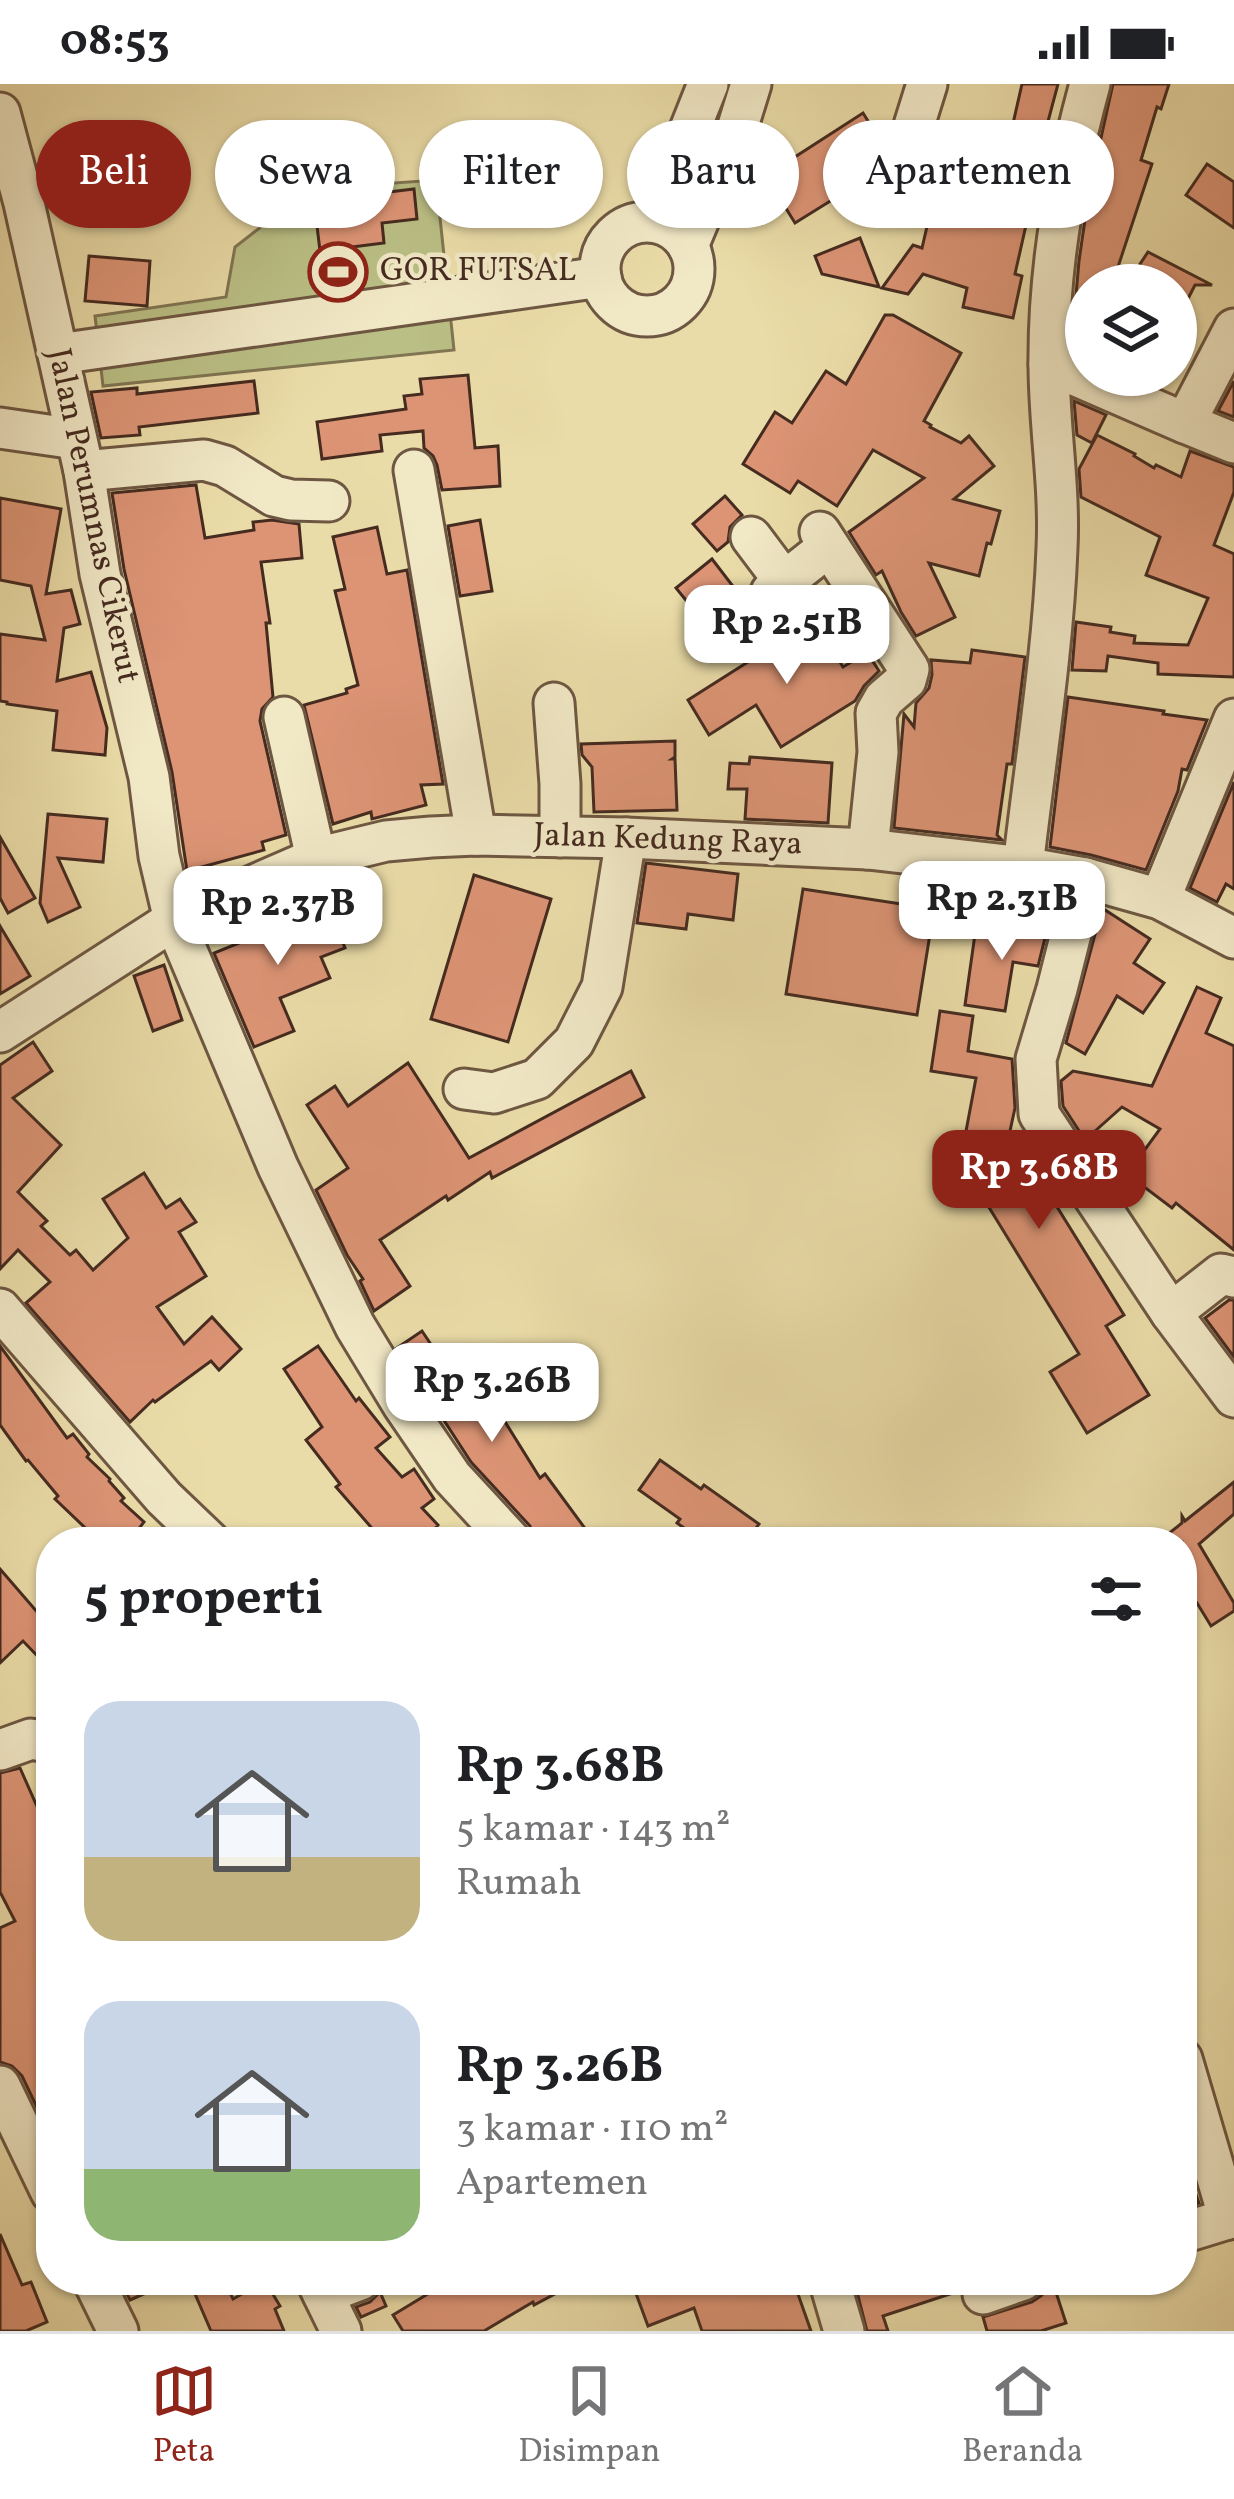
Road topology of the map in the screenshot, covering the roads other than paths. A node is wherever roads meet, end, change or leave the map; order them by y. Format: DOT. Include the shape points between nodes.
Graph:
graph roads {
  1 [pos="708,84"];
  2 [pos="751,84"];
  3 [pos="927,84"];
  4 [pos="1090,84"];
  5 [pos="0,113"];
  6 [pos="694,120"];
  7 [pos="916,120"];
  8 [pos="627,226"];
  9 [pos="670,228"];
  10 [pos="688,246"];
  11 [pos="601,277"];
  12 [pos="1234,329"];
  13 [pos="58,354"];
  14 [pos="1049,364"];
  15 [pos="1185,423"];
  16 [pos="0,428"];
  17 [pos="1234,442"];
  18 [pos="80,455"];
  19 [pos="414,470"];
  20 [pos="329,501"];
  21 [pos="751,537"];
  22 [pos="554,703"];
  23 [pos="284,717"];
  24 [pos="1234,719"];
  25 [pos="1226,763"];
  26 [pos="476,835"];
  27 [pos="560,837"];
  28 [pos="626,838"];
  29 [pos="868,849"];
  30 [pos="316,858"];
  31 [pos="1023,867"];
  32 [pos="1085,878"];
  33 [pos="1160,899"];
  34 [pos="174,920"];
  35 [pos="1234,938"];
  36 [pos="0,1032"];
  37 [pos="464,1089"];
  38 [pos="1234,1277"];
  39 [pos="0,1310"];
  40 [pos="1171,1312"];
  41 [pos="1234,1397"];
  42 [pos="194,1527"];
  43 [pos="498,1527"];
  44 [pos="36,1740"];
  45 [pos="0,1750"];
  46 [pos="0,2086"];
  47 [pos="1197,2107"];
  48 [pos="36,2161"];
  49 [pos="1232,2218"];
  50 [pos="1197,2228"];
  51 [pos="100,2295"];
  52 [pos="335,2295"];
  53 [pos="834,2295"];
  54 [pos="118,2331"];
  55 [pos="341,2331"];
  56 [pos="844,2331"];
  1 -- 6 [label="street"];
  2 -- 10 [label="street"];
  3 -- 7 [label="street"];
  4 -- 14 [label="street" via="1059,224"];
  5 -- 13 [label="street, Jalan Perumnas Cikerut"];
  8 -- 11 [label="street" via="604,248"];
  9 -- 10 [label="street"];
  10 -- 11 [label="street" via="689,289 656,315 615,303"];
  11 -- 13 [label="street"];
  12 -- 15 [label="street"];
  13 -- 18 [label="street, Jalan Perumnas Cikerut"];
  14 -- 15 [label="street"];
  14 -- 31 [label="street" via="1057,548"];
  15 -- 17 [label="street"];
  16 -- 18 [label="street"];
  18 -- 20 [label="street" via="204,460 274,496"];
  18 -- 34 [label="street, Jalan Perumnas Cikerut"];
  19 -- 26 [label="street"];
  21 -- 29 [label="street" via="777,586 824,540 909,670 876,713"];
  22 -- 27 [label="street"];
  23 -- 30 [label="street"];
  24 -- 25 [label="street"];
  25 -- 33 [label="street"];
  26 -- 27 [label="street, Jalan Kedung Raya"];
  26 -- 30 [label="street, Jalan Kedung Raya"];
  27 -- 28 [label="street, Jalan Kedung Raya"];
  28 -- 29 [label="street, Jalan Kedung Raya"];
  28 -- 37 [label="street" via="602,987 574,1042 537,1079 494,1094"];
  29 -- 31 [label="street, Jalan Kedung Raya"];
  30 -- 34 [label="street, Jalan Kedung Raya"];
  31 -- 32 [label="street, Jalan Kedung Raya"];
  32 -- 33 [label="street, Jalan Kedung Raya"];
  32 -- 40 [label="street" via="1036,1059 1036,1104"];
  33 -- 35 [label="street, Jalan Kedung Raya"];
  34 -- 36 [label="street, Jalan Kedung Raya"];
  34 -- 43 [label="street, Jalan Perumnas Cikerut" via="355,1325 452,1477"];
  38 -- 40 [label="street" via="1220,1274"];
  39 -- 42 [label="street"];
  40 -- 41 [label="street"];
  44 -- 45 [label="street"];
  46 -- 48 [label="street"];
  47 -- 49 [label="street"];
  49 -- 50 [label="street"];
  51 -- 54 [label="street"];
  52 -- 55 [label="street"];
  53 -- 56 [label="street"];
}
